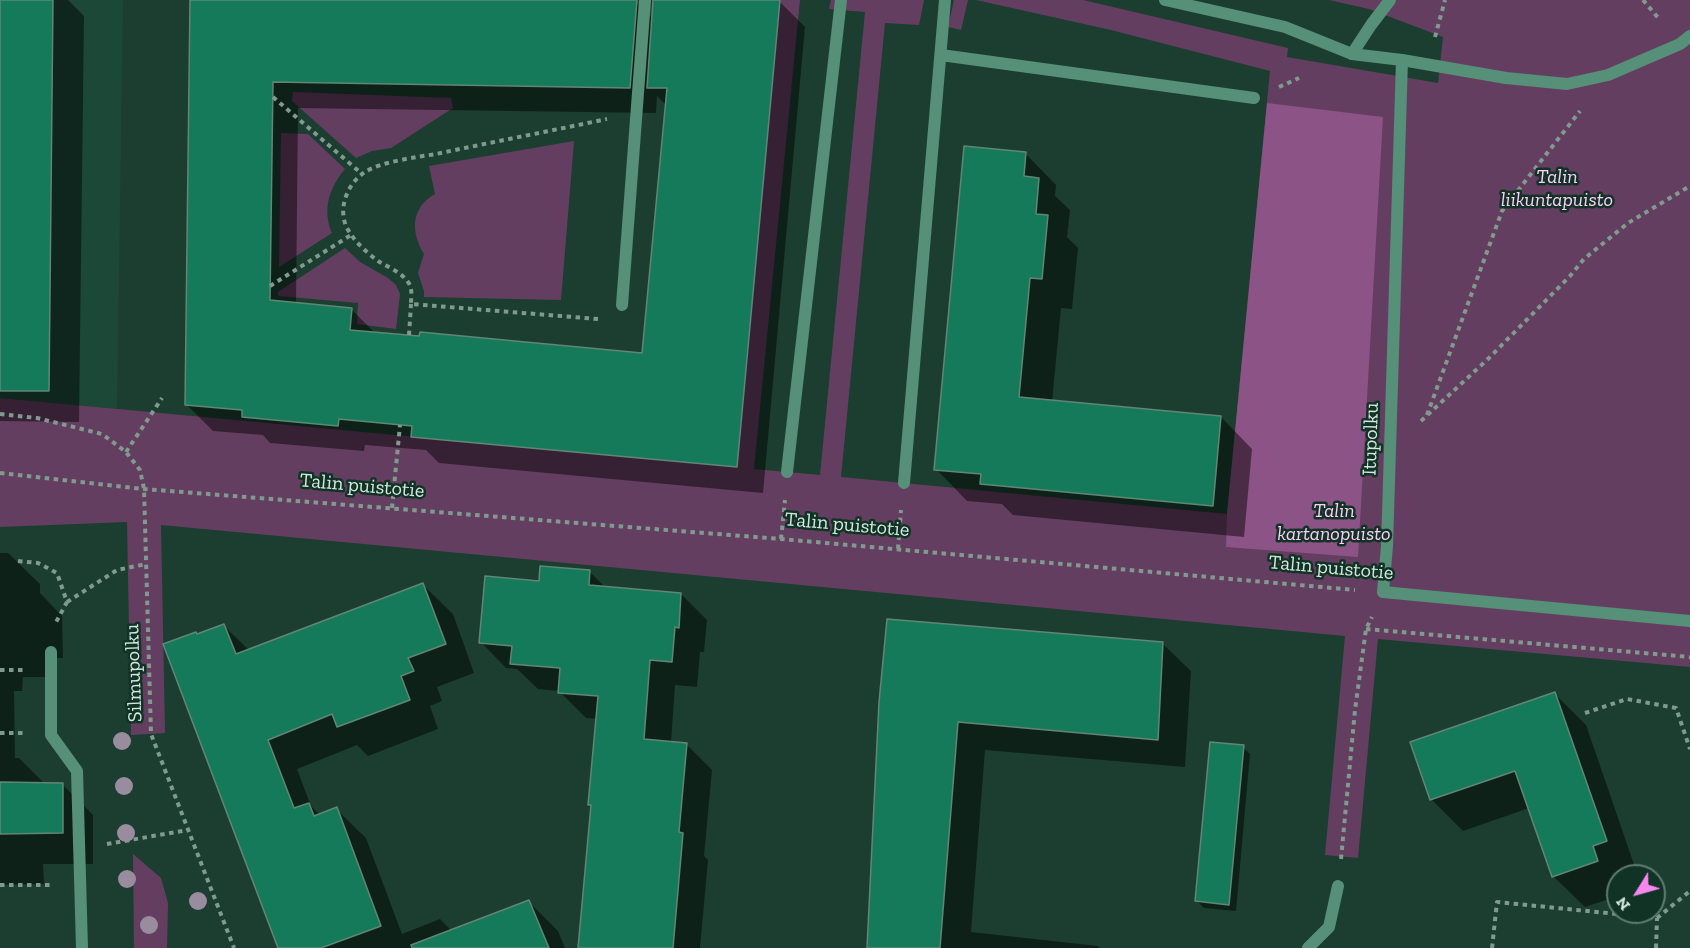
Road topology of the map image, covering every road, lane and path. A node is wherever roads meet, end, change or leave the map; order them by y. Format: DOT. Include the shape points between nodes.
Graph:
graph roads {
  1 [pos="645,0"];
  2 [pos="841,0"];
  3 [pos="945,0"];
  4 [pos="1165,0"];
  5 [pos="1390,0"];
  6 [pos="1445,0"];
  7 [pos="1690,36"];
  8 [pos="1352,54"];
  9 [pos="941,55"];
  10 [pos="1402,60"];
  11 [pos="1430,64"];
  12 [pos="1608,75"];
  13 [pos="273,97"];
  14 [pos="1254,98"];
  15 [pos="637,113"];
  16 [pos="362,174"];
  17 [pos="1690,186"];
  18 [pos="351,235"];
  19 [pos="270,286"];
  20 [pos="411,304"];
  21 [pos="622,305"];
  22 [pos="408,335"];
  23 [pos="162,398"];
  24 [pos="0,414"];
  25 [pos="1427,415"];
  26 [pos="400,424"];
  27 [pos="1390,449"];
  28 [pos="126,452"];
  29 [pos="788,472"];
  30 [pos="0,473"];
  31 [pos="904,483"];
  32 [pos="144,489"];
  33 [pos="392,508"];
  34 [pos="782,539"];
  35 [pos="898,549"];
  36 [pos="18,561"];
  37 [pos="146,564"];
  38 [pos="1383,592"];
  39 [pos="67,602"];
  40 [pos="1690,621"];
  41 [pos="1366,629"];
  42 [pos="51,652"];
  43 [pos="1690,657"];
  44 [pos="1585,713"];
  45 [pos="1690,749"];
  46 [pos="188,830"];
  47 [pos="79,849"];
  48 [pos="80,884"];
  49 [pos="0,885"];
  50 [pos="1338,886"];
  51 [pos="1690,891"];
  52 [pos="1666,911"];
  53 [pos="1606,913"];
  54 [pos="1657,924"];
  55 [pos="82,948"];
  56 [pos="234,948"];
  57 [pos="1308,948"];
  58 [pos="1492,948"];
  59 [pos="1656,948"];
  1 -- 15 [label="street"];
  2 -- 29 [label="street"];
  3 -- 9 [label="street"];
  4 -- 8 [label="street" via="1285,27"];
  5 -- 8 [label="street"];
  6 -- 11 [label="path"];
  7 -- 12 [label="street"];
  8 -- 10 [label="street"];
  9 -- 14 [label="street"];
  9 -- 31 [label="street"];
  10 -- 11 [label="street"];
  10 -- 27 [label="street, Itupolku"];
  11 -- 12 [label="street" via="1567,84"];
  12 -- 25 [label="path" via="1502,211"];
  13 -- 16 [label="path"];
  15 -- 16 [label="path" via="393,163"];
  15 -- 21 [label="street"];
  16 -- 18 [label="path" via="353,182 344,203 345,225"];
  17 -- 25 [label="path" via="1628,223 1584,259 1489,358"];
  18 -- 19 [label="path"];
  18 -- 20 [label="path" via="364,250 409,283"];
  20 -- 21 [label="path" via="620,321"];
  20 -- 22 [label="path"];
  23 -- 28 [label="path"];
  24 -- 28 [label="path" via="37,418 102,434"];
  25 -- 27 [label="path"];
  26 -- 33 [label="path"];
  27 -- 38 [label="street, Itupolku"];
  28 -- 32 [label="path, Silmupolku" via="140,470"];
  29 -- 34 [label="path"];
  30 -- 32 [label="path, Talin puistotie"];
  31 -- 35 [label="path"];
  32 -- 33 [label="path, Talin puistotie"];
  32 -- 37 [label="path, Silmupolku"];
  33 -- 34 [label="path, Talin puistotie"];
  34 -- 35 [label="path, Talin puistotie"];
  35 -- 38 [label="path, Talin puistotie"];
  36 -- 39 [label="path" via="38,563 57,573"];
  37 -- 39 [label="path" via="117,570"];
  37 -- 46 [label="path, Silmupolku" via="150,734"];
  38 -- 40 [label="street, Talin puistotie"];
  38 -- 41 [label="path"];
  39 -- 42 [label="path" via="54,627"];
  41 -- 43 [label="path"];
  41 -- 50 [label="path"];
  42 -- 47 [label="street" via="51,735 77,771"];
  44 -- 45 [label="path" via="1627,699 1676,708"];
  46 -- 47 [label="path"];
  46 -- 56 [label="path, Silmupolku"];
  47 -- 48 [label="street"];
  48 -- 49 [label="path"];
  48 -- 55 [label="street"];
  50 -- 57 [label="street" via="1329,927"];
  51 -- 52 [label="path"];
  53 -- 58 [label="path" via="1497,902"];
  54 -- 59 [label="path"];
}
